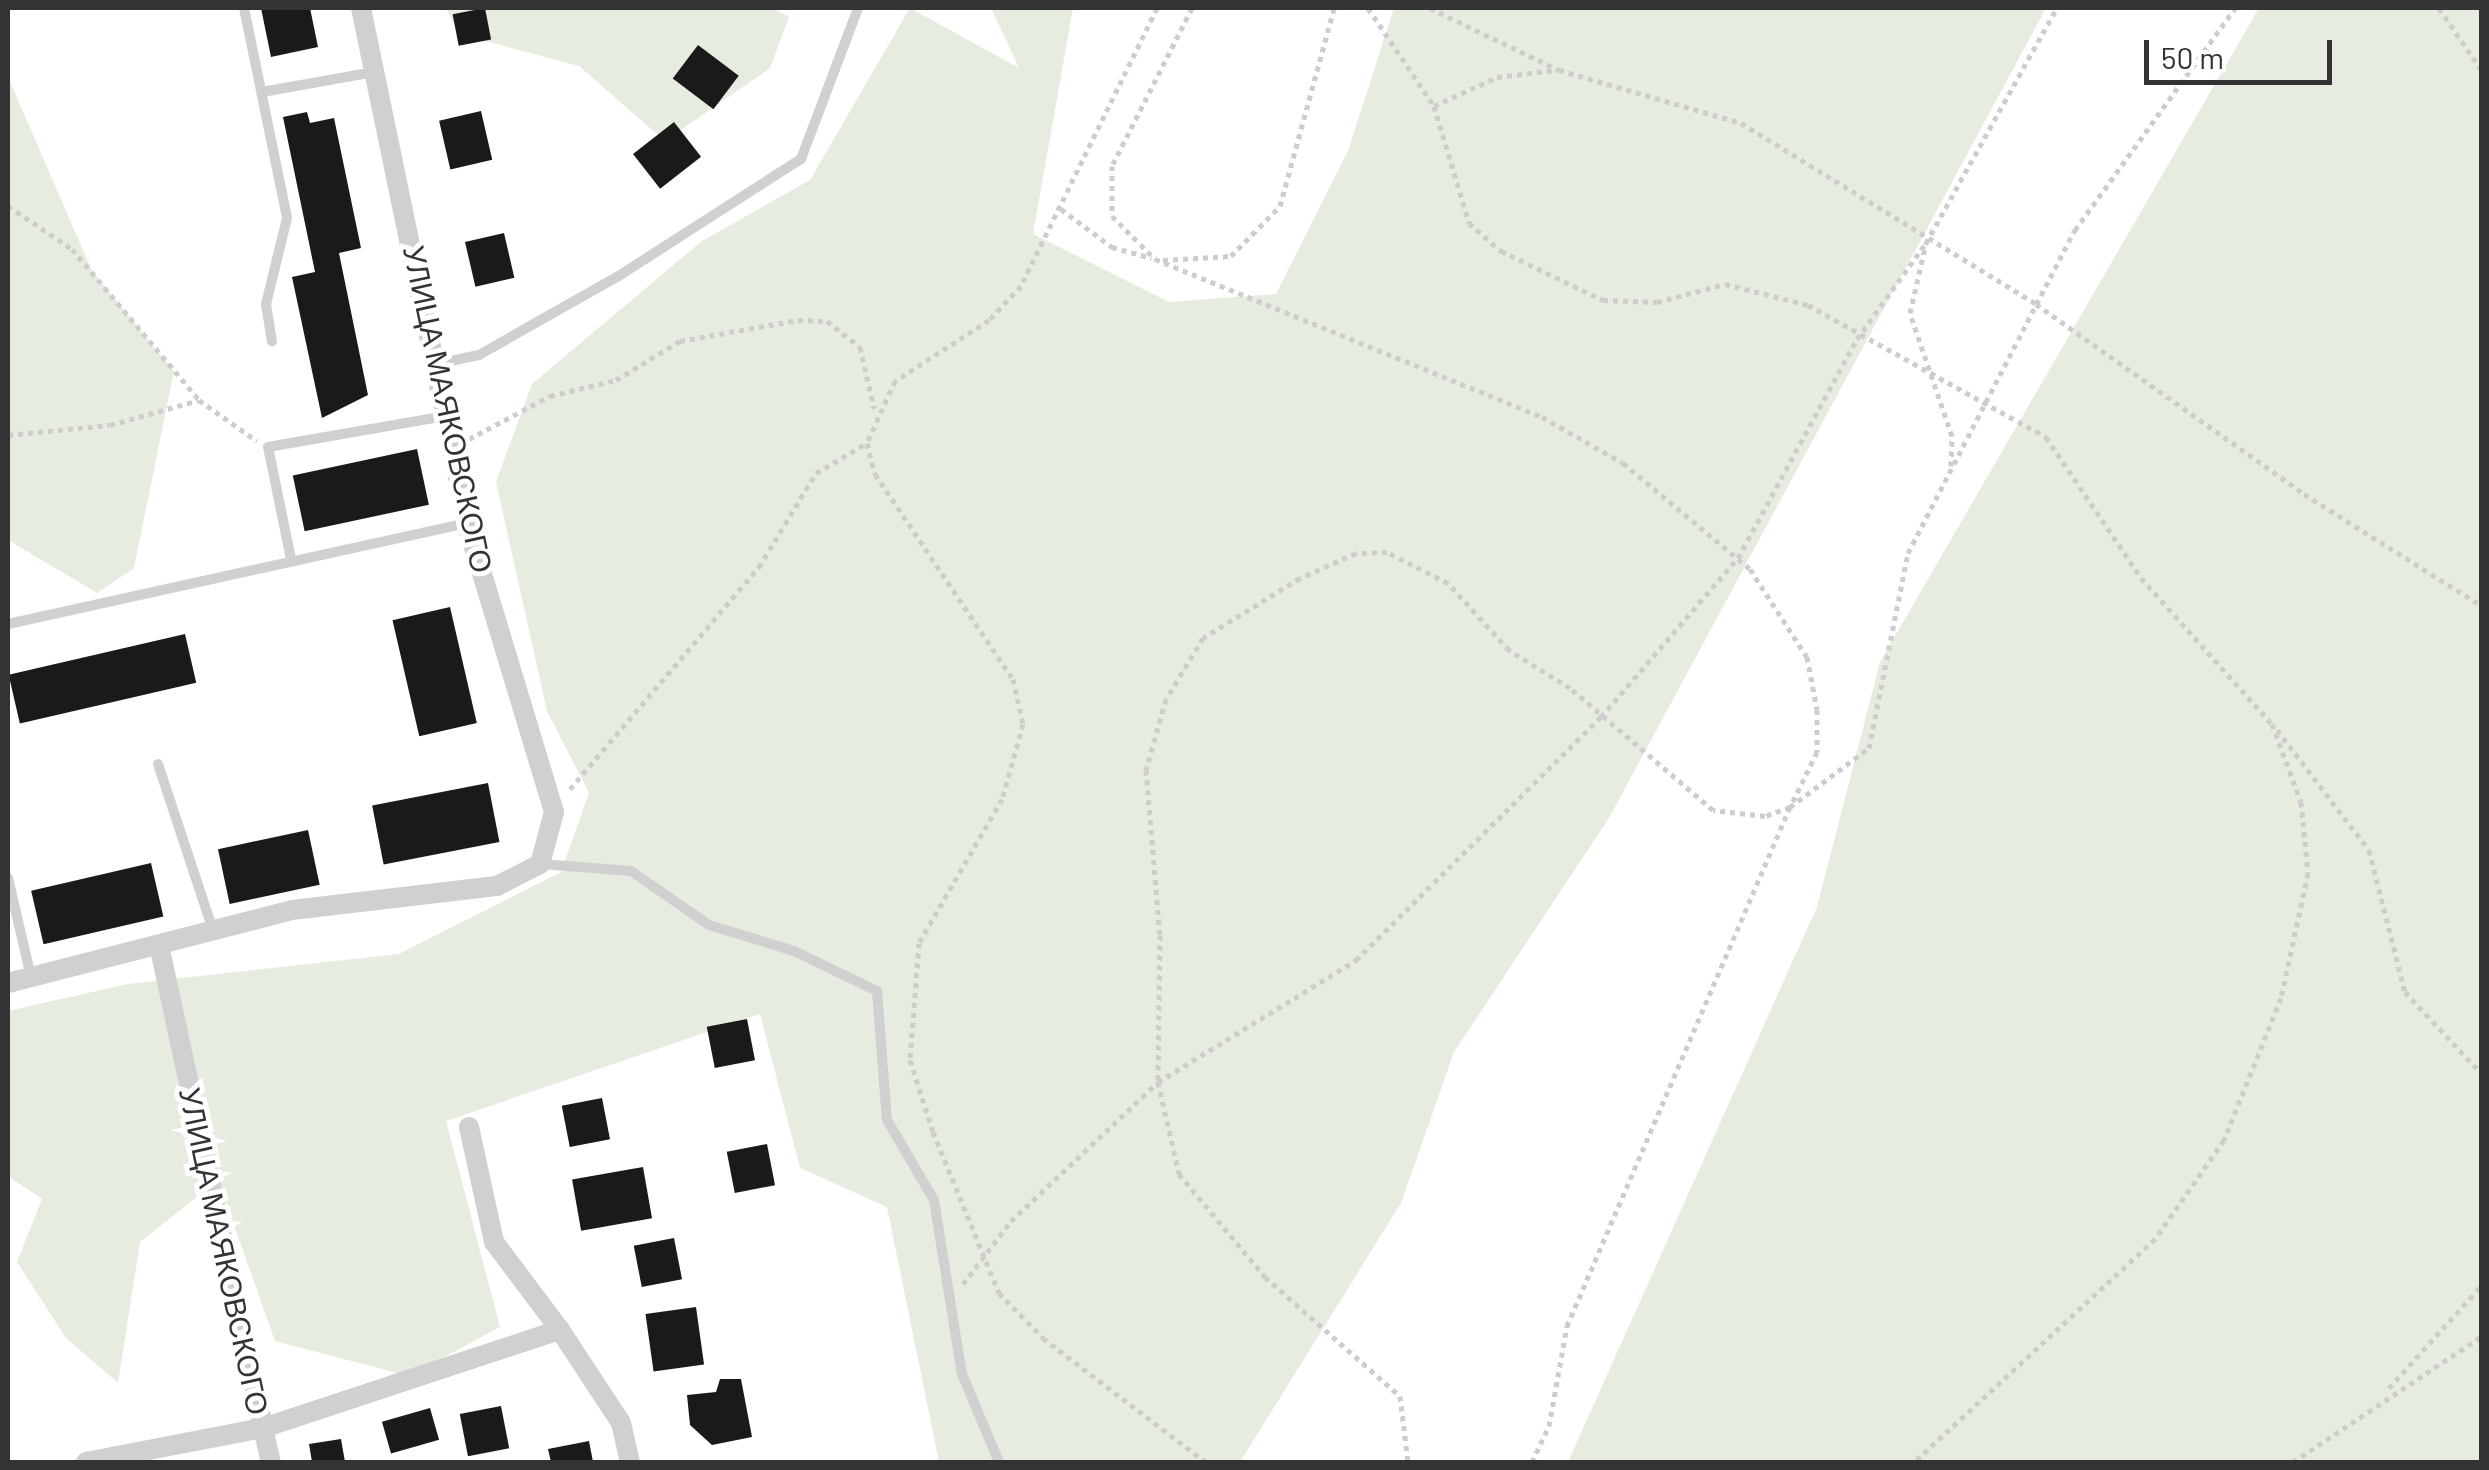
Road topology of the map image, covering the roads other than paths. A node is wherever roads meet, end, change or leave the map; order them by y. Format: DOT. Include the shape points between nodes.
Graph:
graph roads {
  1 [pos="244,8"];
  2 [pos="361,8"];
  3 [pos="858,8"];
  4 [pos="376,72"];
  5 [pos="262,92"];
  6 [pos="272,342"];
  7 [pos="436,364"];
  8 [pos="446,416"];
  9 [pos="468,523"];
  10 [pos="292,558"];
  11 [pos="8,624"];
  12 [pos="158,764"];
  13 [pos="540,864"];
  14 [pos="8,878"];
  15 [pos="213,931"];
  16 [pos="159,946"];
  17 [pos="31,978"];
  18 [pos="8,983"];
  19 [pos="469,1127"];
  20 [pos="560,1330"];
  21 [pos="263,1428"];
  22 [pos="86,1462"];
  23 [pos="271,1462"];
  24 [pos="630,1462"];
  25 [pos="998,1462"];
  1 -- 5 [label="lane"];
  2 -- 4 [label="street, УЛИЦА МАЯКОВСКОГО"];
  3 -- 7 [label="lane" via="800,159 617,277 479,354"];
  4 -- 5 [label="lane"];
  4 -- 7 [label="street, УЛИЦА МАЯКОВСКОГО"];
  5 -- 6 [label="lane" via="286,218 266,304"];
  7 -- 8 [label="street, УЛИЦА МАЯКОВСКОГО"];
  8 -- 9 [label="street, УЛИЦА МАЯКОВСКОГО"];
  8 -- 10 [label="lane" via="268,447"];
  9 -- 10 [label="lane"];
  9 -- 13 [label="street, УЛИЦА МАЯКОВСКОГО" via="554,812"];
  10 -- 11 [label="lane"];
  12 -- 15 [label="lane"];
  13 -- 15 [label="street" via="497,886 292,910"];
  13 -- 25 [label="lane" via="631,871 709,924 794,951 877,991 887,1120 934,1200 962,1374"];
  14 -- 17 [label="lane"];
  15 -- 16 [label="street"];
  16 -- 17 [label="street"];
  16 -- 21 [label="street, УЛИЦА МАЯКОВСКОГО"];
  17 -- 18 [label="street"];
  19 -- 20 [label="street" via="494,1242"];
  20 -- 21 [label="street, УЛИЦА МАЯКОВСКОГО"];
  20 -- 24 [label="street" via="621,1422"];
  21 -- 22 [label="street"];
  21 -- 23 [label="street"];
}
